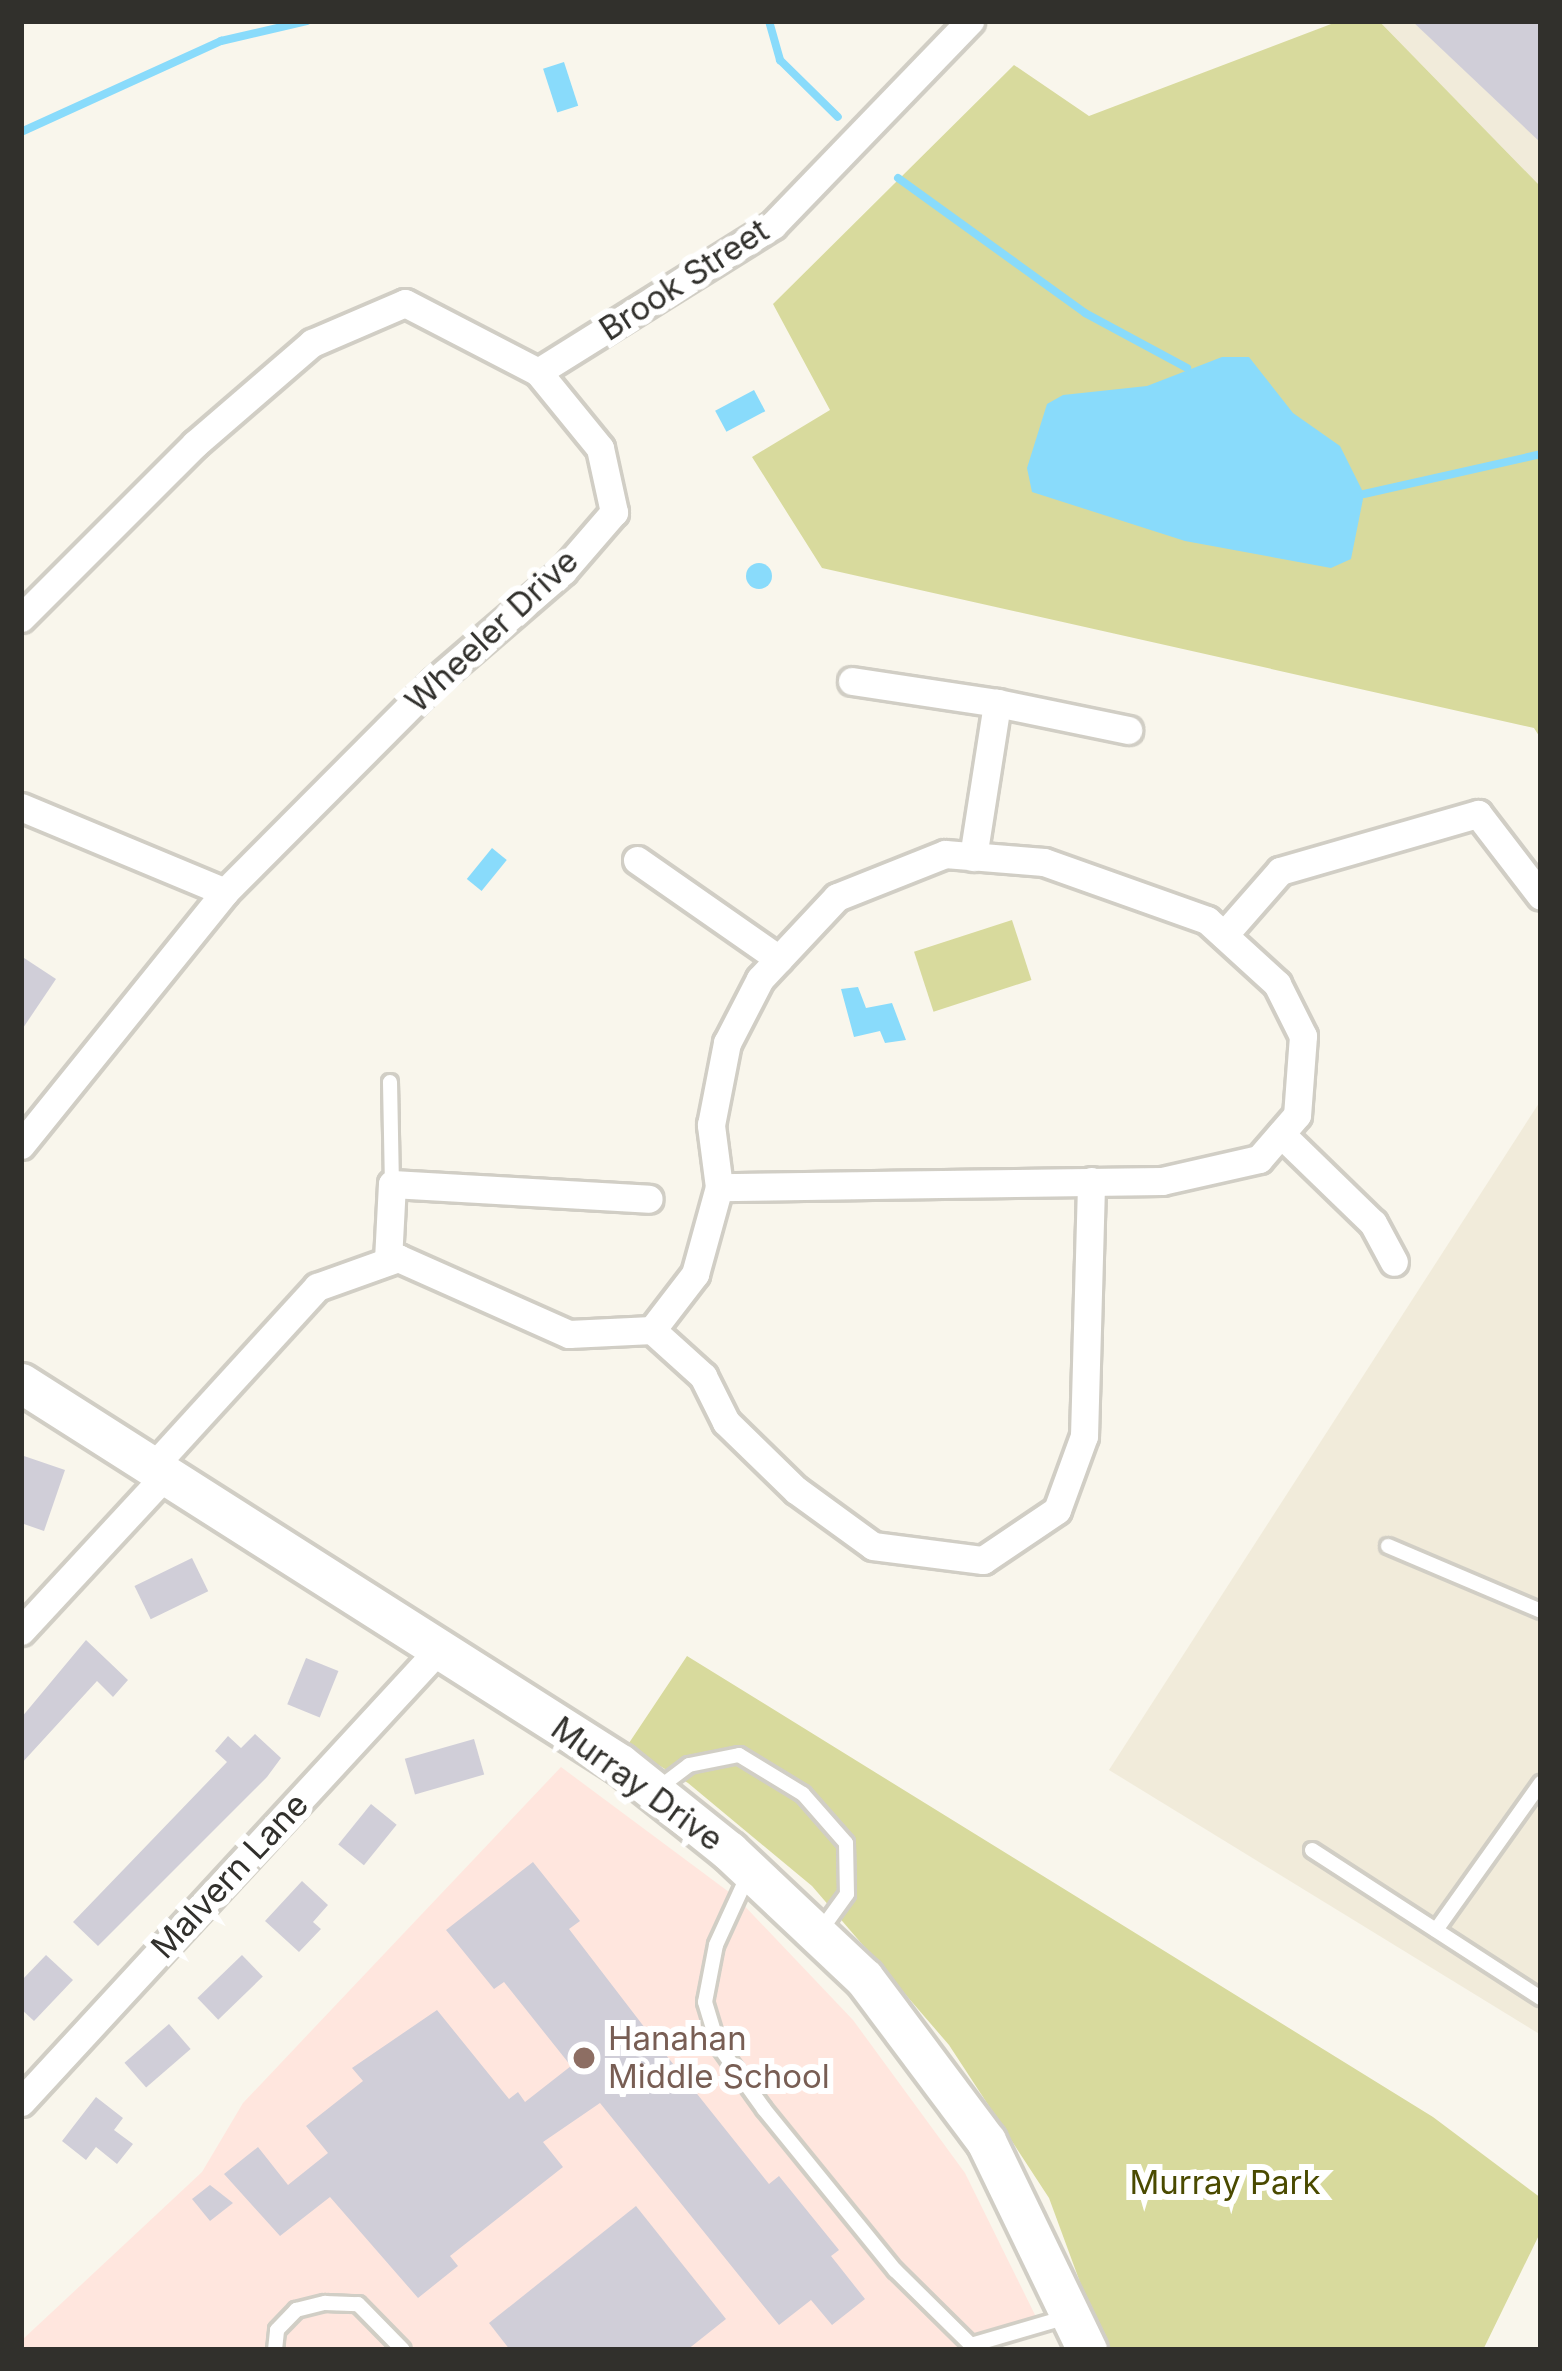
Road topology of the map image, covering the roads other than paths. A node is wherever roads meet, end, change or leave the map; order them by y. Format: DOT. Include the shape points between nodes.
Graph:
graph roads {
  1 [pos="970,21"];
  2 [pos="538,372"];
  3 [pos="21,617"];
  4 [pos="852,681"];
  5 [pos="997,703"];
  6 [pos="1128,730"];
  7 [pos="21,807"];
  8 [pos="973,857"];
  9 [pos="637,860"];
  10 [pos="225,892"];
  11 [pos="1541,896"];
  12 [pos="1224,935"];
  13 [pos="779,959"];
  14 [pos="390,1082"];
  15 [pos="1281,1133"];
  16 [pos="21,1144"];
  17 [pos="1091,1181"];
  18 [pos="392,1184"];
  19 [pos="719,1187"];
  20 [pos="649,1199"];
  21 [pos="388,1260"];
  22 [pos="1394,1262"];
  23 [pos="652,1330"];
  24 [pos="21,1383"];
  25 [pos="156,1474"];
  26 [pos="1388,1546"];
  27 [pos="1541,1611"];
  28 [pos="21,1631"];
  29 [pos="440,1649"];
  30 [pos="1541,1783"];
  31 [pos="656,1790"];
  32 [pos="1312,1850"];
  33 [pos="750,1870"];
  34 [pos="1436,1930"];
  35 [pos="818,1934"];
  36 [pos="1541,1998"];
  37 [pos="21,2102"];
  38 [pos="1081,2332"];
  39 [pos="967,2348"];
  40 [pos="275,2350"];
  41 [pos="403,2350"];
  1 -- 2 [label="street, Brook Street" via="773,225"];
  2 -- 3 [label="street, Wheeler Drive" via="405,303 312,343 195,444"];
  2 -- 10 [label="street, Wheeler Drive" via="600,448 614,512 563,571 434,682"];
  4 -- 5 [label="street"];
  5 -- 6 [label="street"];
  5 -- 8 [label="street"];
  7 -- 10 [label="street"];
  8 -- 12 [label="street" via="1044,862 1207,920"];
  8 -- 13 [label="street" via="945,854 837,897"];
  9 -- 13 [label="street"];
  10 -- 16 [label="street, Wheeler Drive"];
  11 -- 12 [label="street" via="1478,814 1280,871"];
  12 -- 15 [label="street" via="1277,984 1303,1036 1297,1115"];
  13 -- 19 [label="street" via="728,1043 712,1125"];
  14 -- 18 [label="lane"];
  15 -- 17 [label="street" via="1259,1159 1162,1181"];
  15 -- 22 [label="street" via="1373,1222"];
  17 -- 19 [label="street"];
  17 -- 23 [label="street" via="1084,1436 1057,1510 982,1560 873,1546 796,1490 726,1422 703,1376"];
  18 -- 20 [label="street"];
  18 -- 21 [label="street"];
  19 -- 23 [label="street" via="695,1274"];
  21 -- 23 [label="street" via="444,1274 569,1334"];
  21 -- 25 [label="street" via="317,1287"];
  24 -- 25 [label="street, Murray Drive"];
  25 -- 28 [label="street"];
  25 -- 29 [label="street, Murray Drive"];
  26 -- 27 [label="lane"];
  29 -- 31 [label="street, Murray Drive"];
  29 -- 37 [label="street, Malvern Lane"];
  30 -- 34 [label="lane"];
  31 -- 33 [label="street, Murray Drive"];
  31 -- 35 [label="lane" via="689,1765 739,1755 803,1795 846,1843 847,1894"];
  32 -- 34 [label="lane"];
  33 -- 35 [label="street, Murray Drive"];
  33 -- 39 [label="lane" via="716,1945 705,2002 718,2044 799,2156"];
  34 -- 36 [label="lane"];
  35 -- 38 [label="street, Murray Drive" via="864,1978 986,2141"];
  38 -- 39 [label="lane"];
  40 -- 41 [label="lane" via="277,2330 296,2310 325,2303 358,2304"];
}
